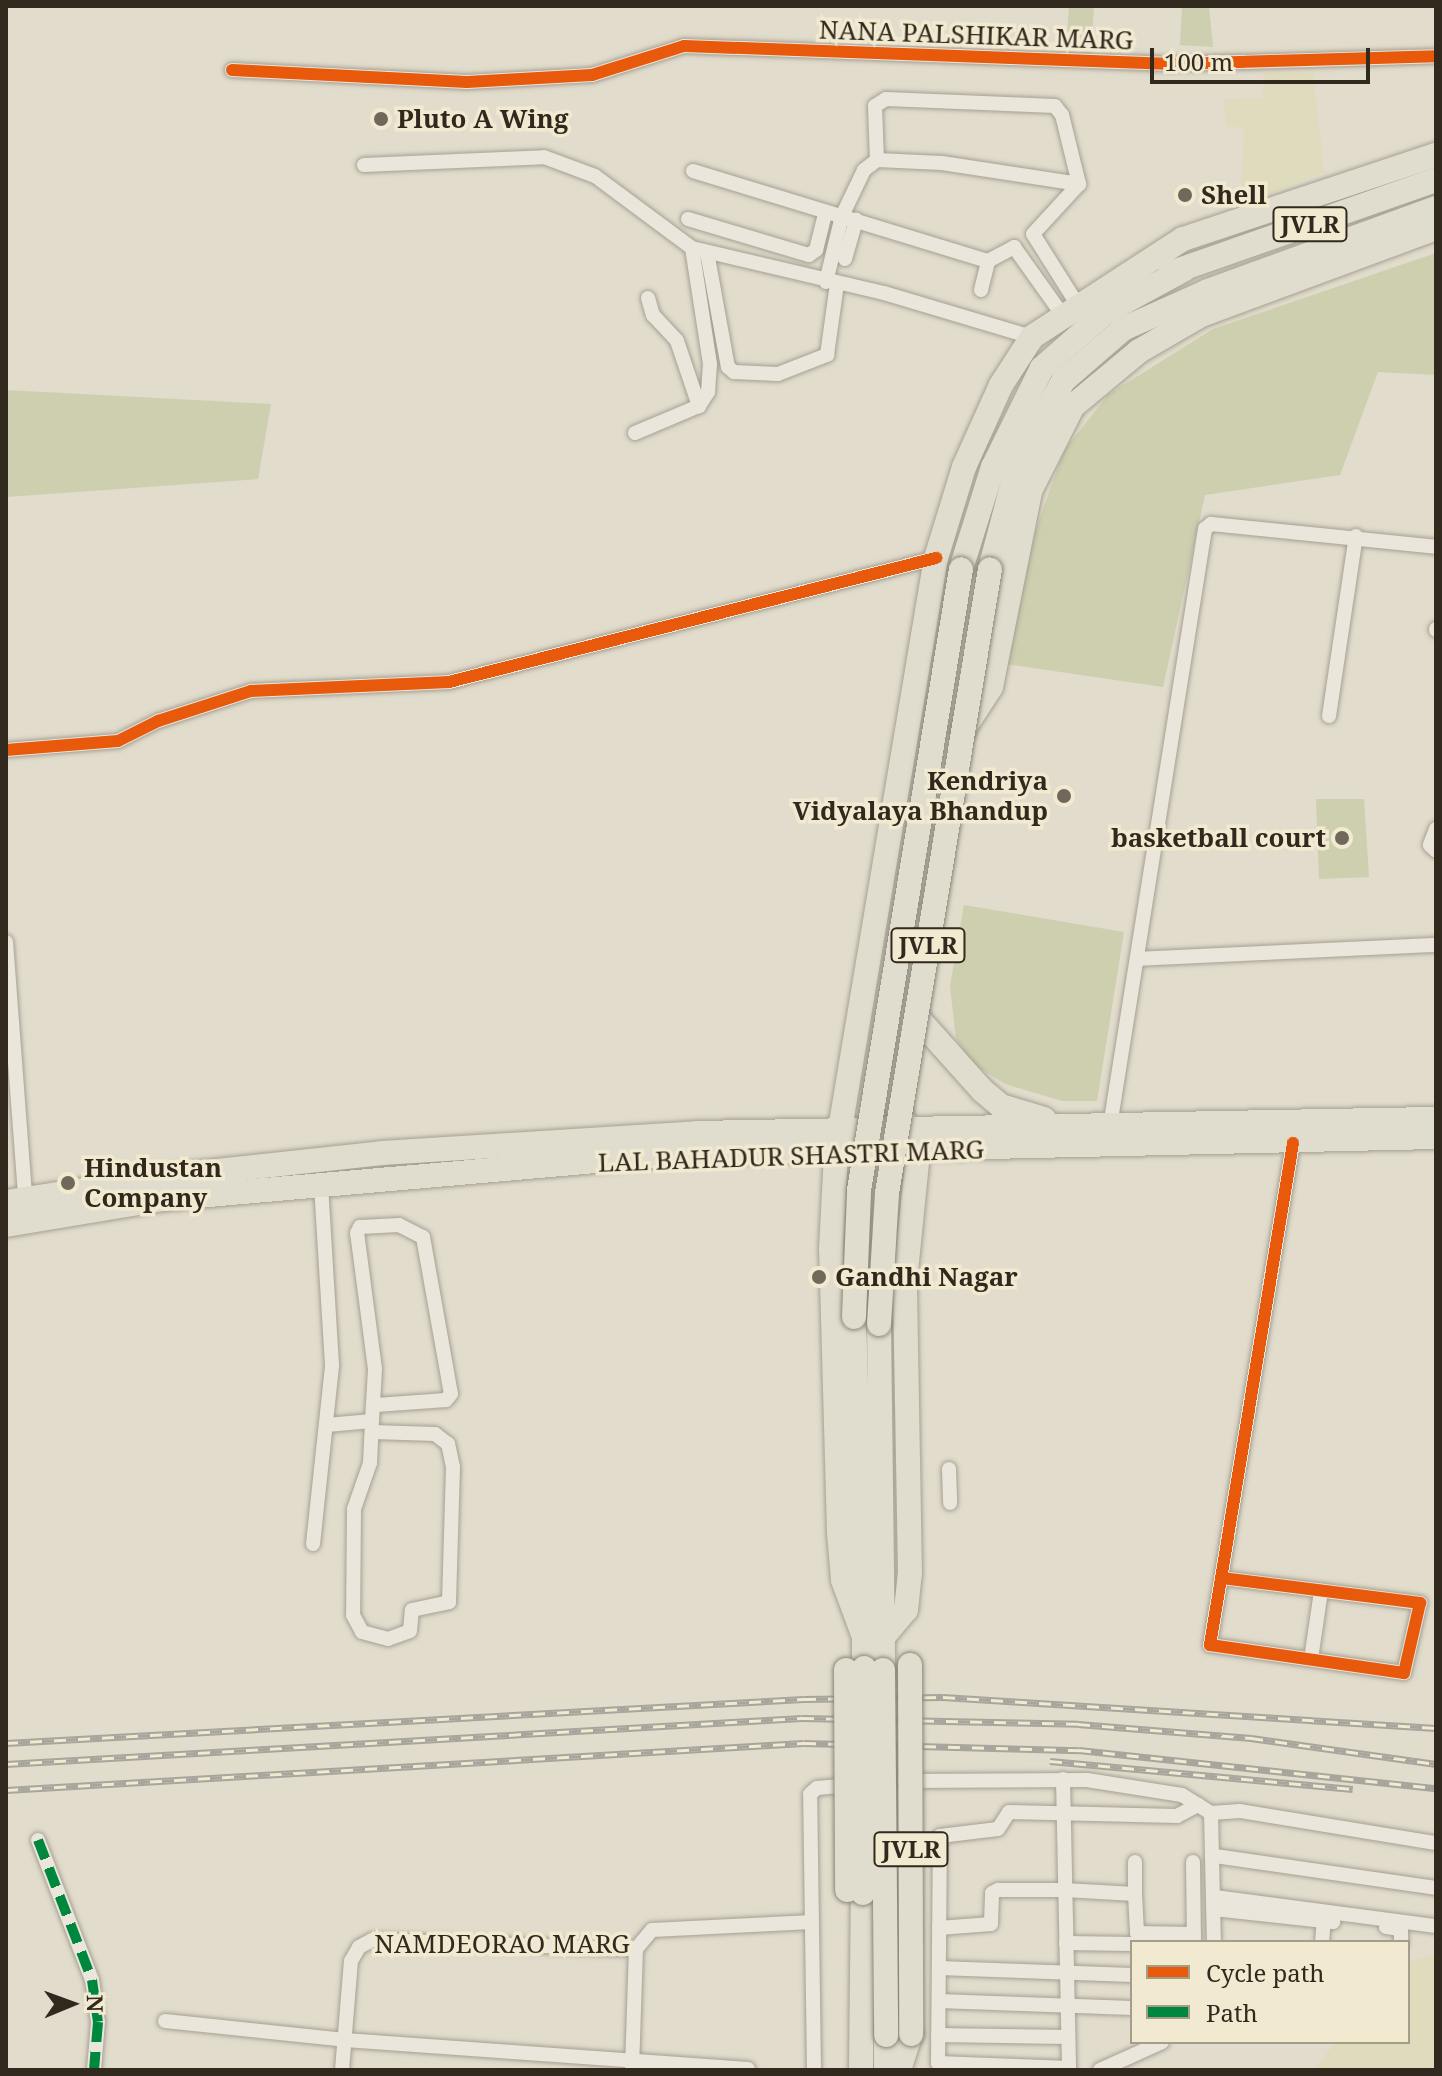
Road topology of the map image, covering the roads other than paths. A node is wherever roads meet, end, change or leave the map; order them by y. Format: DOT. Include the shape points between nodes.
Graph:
graph roads {
  1 [pos="1436,56"];
  2 [pos="232,70"];
  3 [pos="1436,155"];
  4 [pos="877,160"];
  5 [pos="364,165"];
  6 [pos="693,171"];
  7 [pos="1436,180"];
  8 [pos="1079,184"];
  9 [pos="1436,208"];
  10 [pos="825,213"];
  11 [pos="849,218"];
  12 [pos="688,219"];
  13 [pos="1436,228"];
  14 [pos="1033,234"];
  15 [pos="1014,247"];
  16 [pos="692,248"];
  17 [pos="707,252"];
  18 [pos="845,259"];
  19 [pos="988,261"];
  20 [pos="1185,269"];
  21 [pos="831,283"];
  22 [pos="981,290"];
  23 [pos="648,298"];
  24 [pos="1193,298"];
  25 [pos="1081,306"];
  26 [pos="1032,337"];
  27 [pos="1158,340"];
  28 [pos="699,406"];
  29 [pos="635,433"];
  30 [pos="1356,536"];
  31 [pos="1436,547"];
  32 [pos="936,558"];
  33 [pos="1329,716"];
  34 [pos="6,750"];
  35 [pos="1436,829"];
  36 [pos="1436,851"];
  37 [pos="6,942"];
  38 [pos="1436,945"];
  39 [pos="1137,959"];
  40 [pos="905,1003"];
  41 [pos="1436,1119"];
  42 [pos="1064,1126"];
  43 [pos="1110,1126"];
  44 [pos="908,1128"];
  45 [pos="1436,1137"];
  46 [pos="838,1142"];
  47 [pos="1293,1143"];
  48 [pos="674,1144"];
  49 [pos="918,1152"];
  50 [pos="321,1184"];
  51 [pos="16,1212"];
  52 [pos="376,1405"];
  53 [pos="327,1425"];
  54 [pos="372,1426"];
  55 [pos="949,1469"];
  56 [pos="950,1503"];
  57 [pos="313,1544"];
  58 [pos="1222,1578"];
  59 [pos="1321,1591"];
  60 [pos="874,1637"];
  61 [pos="1311,1659"];
  62 [pos="864,1670"];
  63 [pos="1063,1779"];
  64 [pos="1198,1805"];
  65 [pos="1064,1813"];
  66 [pos="1211,1813"];
  67 [pos="38,1840"];
  68 [pos="1436,1843"];
  69 [pos="1215,1856"];
  70 [pos="1135,1862"];
  71 [pos="1193,1862"];
  72 [pos="1436,1888"];
  73 [pos="1065,1890"];
  74 [pos="1135,1894"];
  75 [pos="1214,1903"];
  76 [pos="1324,1921"];
  77 [pos="812,1922"];
  78 [pos="1436,1926"];
  79 [pos="939,1928"];
  80 [pos="1194,1938"];
  81 [pos="1130,1940"];
  82 [pos="1135,1940"];
  83 [pos="1214,1940"];
  84 [pos="1322,1940"];
  85 [pos="1401,1940"];
  86 [pos="1066,1943"];
  87 [pos="636,1949"];
  88 [pos="939,1968"];
  89 [pos="1067,1973"];
  90 [pos="1130,1975"];
  91 [pos="939,2001"];
  92 [pos="1068,2005"];
  93 [pos="1130,2008"];
  94 [pos="165,2021"];
  95 [pos="938,2035"];
  96 [pos="1068,2037"];
  97 [pos="345,2040"];
  98 [pos="1158,2044"];
  99 [pos="632,2066"];
  100 [pos="748,2069"];
  101 [pos="1069,2069"];
  102 [pos="94,2070"];
  103 [pos="342,2070"];
  104 [pos="814,2070"];
  105 [pos="861,2070"];
  106 [pos="886,2070"];
  107 [pos="899,2070"];
  108 [pos="1100,2070"];
  1 -- 2 [label="street, NANA PALSHIKAR MARG" via="1173,64 684,46 592,75 483,81"];
  3 -- 25 [label="main road" via="1183,239"];
  4 -- 8 [label="street" via="942,163"];
  4 -- 8 [label="street" via="875,106 886,99 1055,106 1066,126"];
  4 -- 11 [label="street" via="864,170"];
  5 -- 16 [label="street" via="544,157 595,176"];
  6 -- 10 [label="street"];
  7 -- 20 [label="main road, JVLR"];
  8 -- 14 [label="street"];
  9 -- 24 [label="main road, JVLR"];
  10 -- 11 [label="street"];
  10 -- 12 [label="street" via="816,250 809,255"];
  11 -- 18 [label="street"];
  11 -- 19 [label="street"];
  11 -- 21 [label="street"];
  13 -- 27 [label="main road" via="1201,315"];
  14 -- 15 [label="street"];
  14 -- 25 [label="street"];
  15 -- 19 [label="street"];
  15 -- 25 [label="street"];
  16 -- 17 [label="street"];
  16 -- 28 [label="street" via="710,364 708,392"];
  17 -- 21 [label="street"];
  17 -- 21 [label="street" via="728,367 734,372 778,374 827,355"];
  19 -- 22 [label="street"];
  20 -- 25 [label="main road"];
  20 -- 60 [label="main road, JVLR, bridge" via="1106,312 1042,368 993,467 961,569 859,1190 854,1317"];
  21 -- 26 [label="street"];
  23 -- 28 [label="street" via="653,315 677,341"];
  24 -- 27 [label="main road"];
  24 -- 60 [label="main road, JVLR, bridge" via="1123,329 1063,381 1018,463 990,569 887,1193 879,1324"];
  25 -- 26 [label="main road"];
  26 -- 32 [label="main road" via="1001,385 964,467"];
  27 -- 40 [label="main road" via="1073,406 1030,491 991,687 953,746"];
  28 -- 29 [label="street"];
  30 -- 31 [label="street"];
  30 -- 33 [label="street"];
  30 -- 39 [label="street" via="1211,524 1205,529"];
  32 -- 34 [label="street" via="449,682 251,691 158,721 118,741"];
  32 -- 46 [label="main road"];
  35 -- 36 [label="street" via="1430,845"];
  37 -- 51 [label="street"];
  38 -- 39 [label="street"];
  39 -- 43 [label="street"];
  40 -- 42 [label="main road" via="1001,1106"];
  40 -- 44 [label="main road" via="892,1096"];
  41 -- 43 [label="main road, LAL BAHADUR SHASTRI MARG"];
  42 -- 43 [label="main road, LAL BAHADUR SHASTRI MARG"];
  42 -- 44 [label="main road, LAL BAHADUR SHASTRI MARG"];
  44 -- 46 [label="main road, LAL BAHADUR SHASTRI MARG"];
  44 -- 49 [label="main road"];
  45 -- 47 [label="main road, LAL BAHADUR SHASTRI MARG"];
  46 -- 48 [label="main road, LAL BAHADUR SHASTRI MARG"];
  46 -- 49 [label="main road, LAL BAHADUR SHASTRI MARG"];
  46 -- 60 [label="main road" via="831,1249 839,1532 843,1580"];
  47 -- 49 [label="main road, LAL BAHADUR SHASTRI MARG"];
  47 -- 58 [label="street"];
  48 -- 50 [label="main road, LAL BAHADUR SHASTRI MARG"];
  48 -- 51 [label="main road, LAL BAHADUR SHASTRI MARG" via="382,1153 180,1175"];
  49 -- 60 [label="main road" via="905,1281 910,1574 906,1610"];
  50 -- 51 [label="main road, LAL BAHADUR SHASTRI MARG"];
  50 -- 53 [label="street" via="332,1365"];
  52 -- 52 [label="street" via="446,1400 451,1394 423,1237 399,1225 360,1227 357,1233"];
  52 -- 54 [label="street"];
  53 -- 54 [label="street"];
  53 -- 57 [label="street"];
  54 -- 54 [label="street" via="370,1463 354,1509 353,1615 362,1632 388,1639 410,1631 412,1610 449,1602 453,1467 448,1444 435,1434"];
  55 -- 56 [label="street"];
  58 -- 59 [label="street"];
  58 -- 61 [label="street" via="1210,1645"];
  59 -- 61 [label="street"];
  59 -- 61 [label="street" via="1420,1603 1404,1673"];
  60 -- 62 [label="main road, JVLR"];
  60 -- 62 [label="main road"];
  60 -- 107 [label="main road, JVLR, bridge" via="910,1665 911,2034"];
  62 -- 105 [label="main road, JVLR, bridge" via="855,1893 863,1949"];
  62 -- 106 [label="main road, JVLR, bridge"];
  63 -- 64 [label="street" via="1182,1795"];
  63 -- 65 [label="street"];
  63 -- 77 [label="street" via="963,1777 817,1788 810,1794"];
  64 -- 65 [label="street" via="1177,1816"];
  64 -- 66 [label="street"];
  65 -- 73 [label="street"];
  65 -- 79 [label="street" via="1009,1812 998,1829 946,1831 940,1836"];
  66 -- 68 [label="street" via="1240,1811"];
  66 -- 69 [label="street"];
  67 -- 102 [label="street" via="92,1980 98,2022"];
  69 -- 72 [label="street"];
  69 -- 75 [label="street"];
  70 -- 74 [label="street"];
  71 -- 80 [label="street"];
  73 -- 74 [label="street"];
  73 -- 79 [label="street" via="998,1890 992,1893 991,1924"];
  73 -- 86 [label="street"];
  74 -- 82 [label="street"];
  75 -- 76 [label="street"];
  75 -- 78 [label="street"];
  75 -- 83 [label="street"];
  76 -- 84 [label="street"];
  76 -- 85 [label="street" via="1401,1929"];
  77 -- 87 [label="street, NAMDEORAO MARG" via="652,1930"];
  77 -- 104 [label="street"];
  79 -- 88 [label="street"];
  80 -- 82 [label="street"];
  81 -- 86 [label="street"];
  86 -- 89 [label="street"];
  87 -- 97 [label="street, NAMDEORAO MARG" via="372,1940 359,1947 351,1961"];
  87 -- 99 [label="street"];
  88 -- 89 [label="street"];
  88 -- 91 [label="street"];
  89 -- 90 [label="street"];
  89 -- 92 [label="street"];
  91 -- 92 [label="street"];
  91 -- 95 [label="street"];
  92 -- 93 [label="street"];
  92 -- 96 [label="street"];
  94 -- 97 [label="street"];
  95 -- 96 [label="street"];
  95 -- 101 [label="street" via="941,2066"];
  96 -- 101 [label="street"];
  97 -- 99 [label="street"];
  97 -- 103 [label="street, NAMDEORAO MARG"];
  98 -- 108 [label="street"];
  99 -- 100 [label="street"];
}
